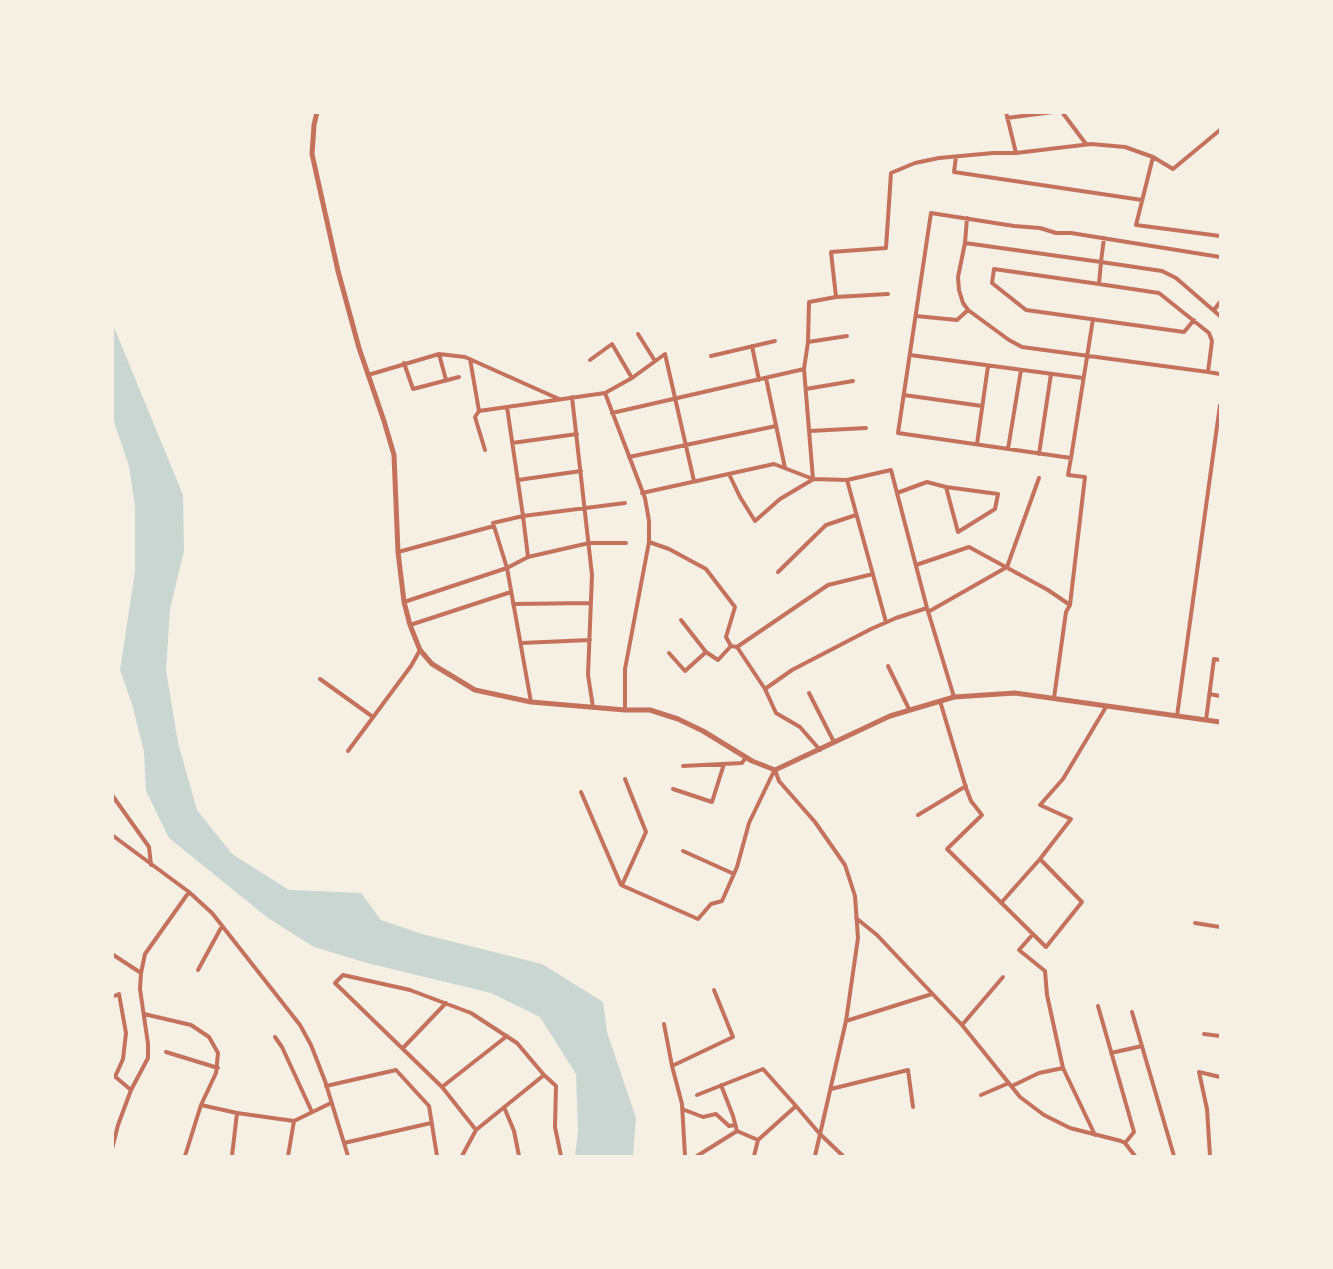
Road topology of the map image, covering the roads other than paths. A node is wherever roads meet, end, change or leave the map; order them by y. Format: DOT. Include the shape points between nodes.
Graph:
graph roads {
  1 [pos="317,112"];
  2 [pos="1006,112"];
  3 [pos="1053,112"];
  4 [pos="1062,112"];
  5 [pos="1007,118"];
  6 [pos="1221,130"];
  7 [pos="1087,145"];
  8 [pos="1016,153"];
  9 [pos="956,157"];
  10 [pos="1153,157"];
  11 [pos="1142,200"];
  12 [pos="967,218"];
  13 [pos="1221,236"];
  14 [pos="1104,238"];
  15 [pos="964,243"];
  16 [pos="1221,257"];
  17 [pos="1101,262"];
  18 [pos="1099,284"];
  19 [pos="888,294"];
  20 [pos="836,297"];
  21 [pos="1221,302"];
  22 [pos="968,310"];
  23 [pos="1214,310"];
  24 [pos="916,316"];
  25 [pos="1221,316"];
  26 [pos="1093,319"];
  27 [pos="1194,320"];
  28 [pos="638,334"];
  29 [pos="847,336"];
  30 [pos="775,340"];
  31 [pos="808,342"];
  32 [pos="752,346"];
  33 [pos="439,354"];
  34 [pos="910,355"];
  35 [pos="711,356"];
  36 [pos="1087,356"];
  37 [pos="470,359"];
  38 [pos="590,360"];
  39 [pos="655,361"];
  40 [pos="404,363"];
  41 [pos="988,366"];
  42 [pos="804,369"];
  43 [pos="1021,370"];
  44 [pos="1208,372"];
  45 [pos="1051,374"];
  46 [pos="1221,374"];
  47 [pos="368,375"];
  48 [pos="459,377"];
  49 [pos="632,378"];
  50 [pos="766,378"];
  51 [pos="1083,378"];
  52 [pos="446,380"];
  53 [pos="759,380"];
  54 [pos="853,381"];
  55 [pos="806,389"];
  56 [pos="605,393"];
  57 [pos="904,395"];
  58 [pos="572,397"];
  59 [pos="560,399"];
  60 [pos="676,399"];
  61 [pos="1221,405"];
  62 [pos="982,406"];
  63 [pos="507,407"];
  64 [pos="478,411"];
  65 [pos="612,413"];
  66 [pos="776,426"];
  67 [pos="866,428"];
  68 [pos="810,431"];
  69 [pos="577,434"];
  70 [pos="512,443"];
  71 [pos="977,444"];
  72 [pos="686,445"];
  73 [pos="1008,449"];
  74 [pos="485,450"];
  75 [pos="1039,454"];
  76 [pos="629,457"];
  77 [pos="1071,458"];
  78 [pos="784,468"];
  79 [pos="581,471"];
  80 [pos="729,474"];
  81 [pos="1039,477"];
  82 [pos="813,479"];
  83 [pos="518,480"];
  84 [pos="847,480"];
  85 [pos="694,482"];
  86 [pos="946,487"];
  87 [pos="642,493"];
  88 [pos="897,494"];
  89 [pos="625,503"];
  90 [pos="585,509"];
  91 [pos="856,515"];
  92 [pos="523,516"];
  93 [pos="494,526"];
  94 [pos="649,542"];
  95 [pos="589,543"];
  96 [pos="626,543"];
  97 [pos="398,552"];
  98 [pos="528,557"];
  99 [pos="916,565"];
  100 [pos="1008,567"];
  101 [pos="507,568"];
  102 [pos="778,572"];
  103 [pos="873,574"];
  104 [pos="511,592"];
  105 [pos="404,602"];
  106 [pos="590,603"];
  107 [pos="513,604"];
  108 [pos="1070,605"];
  109 [pos="927,610"];
  110 [pos="681,620"];
  111 [pos="886,622"];
  112 [pos="410,625"];
  113 [pos="590,640"];
  114 [pos="520,643"];
  115 [pos="731,646"];
  116 [pos="737,647"];
  117 [pos="420,650"];
  118 [pos="706,652"];
  119 [pos="669,653"];
  120 [pos="1221,660"];
  121 [pos="888,666"];
  122 [pos="320,679"];
  123 [pos="765,689"];
  124 [pos="809,693"];
  125 [pos="1209,694"];
  126 [pos="1221,696"];
  127 [pos="954,697"];
  128 [pos="1054,698"];
  129 [pos="940,701"];
  130 [pos="531,702"];
  131 [pos="593,707"];
  132 [pos="1106,707"];
  133 [pos="909,709"];
  134 [pos="626,710"];
  135 [pos="1177,716"];
  136 [pos="373,717"];
  137 [pos="1206,720"];
  138 [pos="1221,722"];
  139 [pos="834,742"];
  140 [pos="820,750"];
  141 [pos="348,751"];
  142 [pos="746,757"];
  143 [pos="724,764"];
  144 [pos="683,766"];
  145 [pos="775,770"];
  146 [pos="625,779"];
  147 [pos="966,786"];
  148 [pos="673,789"];
  149 [pos="581,792"];
  150 [pos="112,795"];
  151 [pos="918,815"];
  152 [pos="112,835"];
  153 [pos="683,851"];
  154 [pos="1040,859"];
  155 [pos="152,865"];
  156 [pos="734,874"];
  157 [pos="621,885"];
  158 [pos="189,892"];
  159 [pos="1001,903"];
  160 [pos="856,918"];
  161 [pos="1195,923"];
  162 [pos="222,926"];
  163 [pos="1221,927"];
  164 [pos="1033,934"];
  165 [pos="112,954"];
  166 [pos="198,970"];
  167 [pos="141,973"];
  168 [pos="1003,977"];
  169 [pos="714,990"];
  170 [pos="932,994"];
  171 [pos="112,997"];
  172 [pos="446,1003"];
  173 [pos="1098,1006"];
  174 [pos="1132,1012"];
  175 [pos="144,1014"];
  176 [pos="846,1022"];
  177 [pos="664,1024"];
  178 [pos="962,1025"];
  179 [pos="1204,1034"];
  180 [pos="507,1036"];
  181 [pos="1221,1036"];
  182 [pos="275,1037"];
  183 [pos="1142,1046"];
  184 [pos="403,1048"];
  185 [pos="166,1052"];
  186 [pos="1111,1053"];
  187 [pos="672,1066"];
  188 [pos="218,1068"];
  189 [pos="1063,1068"];
  190 [pos="114,1075"];
  191 [pos="544,1075"];
  192 [pos="1221,1077"];
  193 [pos="721,1085"];
  194 [pos="1010,1085"];
  195 [pos="326,1086"];
  196 [pos="442,1087"];
  197 [pos="831,1089"];
  198 [pos="131,1090"];
  199 [pos="697,1095"];
  200 [pos="981,1095"];
  201 [pos="332,1103"];
  202 [pos="201,1104"];
  203 [pos="796,1106"];
  204 [pos="504,1107"];
  205 [pos="913,1107"];
  206 [pos="682,1109"];
  207 [pos="312,1112"];
  208 [pos="237,1113"];
  209 [pos="294,1121"];
  210 [pos="431,1123"];
  211 [pos="735,1125"];
  212 [pos="476,1130"];
  213 [pos="737,1131"];
  214 [pos="819,1133"];
  215 [pos="1095,1135"];
  216 [pos="758,1140"];
  217 [pos="344,1143"];
  218 [pos="1125,1143"];
  219 [pos="112,1149"];
  220 [pos="184,1156"];
  221 [pos="232,1156"];
  222 [pos="288,1156"];
  223 [pos="348,1156"];
  224 [pos="437,1156"];
  225 [pos="462,1156"];
  226 [pos="519,1156"];
  227 [pos="561,1156"];
  228 [pos="685,1156"];
  229 [pos="697,1156"];
  230 [pos="754,1156"];
  231 [pos="814,1156"];
  232 [pos="843,1156"];
  233 [pos="1135,1156"];
  234 [pos="1174,1156"];
  235 [pos="1210,1156"];
  1 -- 47 [label="street" via="312,154 338,271"];
  2 -- 5 [label="street"];
  3 -- 5 [label="street"];
  4 -- 7 [label="street"];
  5 -- 8 [label="street"];
  6 -- 10 [label="street" via="1173,170"];
  7 -- 8 [label="street"];
  7 -- 10 [label="street" via="1114,145"];
  8 -- 9 [label="street"];
  9 -- 11 [label="street" via="954,172"];
  9 -- 20 [label="street" via="915,163 891,173 886,248 831,252"];
  10 -- 11 [label="street"];
  11 -- 13 [label="street" via="1136,225"];
  12 -- 14 [label="street"];
  12 -- 15 [label="street"];
  12 -- 24 [label="street" via="932,213"];
  14 -- 16 [label="street"];
  14 -- 17 [label="street"];
  15 -- 17 [label="street"];
  15 -- 22 [label="street" via="958,277"];
  17 -- 18 [label="street"];
  17 -- 23 [label="street" via="1162,271"];
  18 -- 26 [label="street" via="993,269 992,283 1026,310"];
  18 -- 27 [label="street" via="1159,293"];
  19 -- 20 [label="street"];
  20 -- 31 [label="street" via="810,302"];
  21 -- 23 [label="street"];
  22 -- 24 [label="street" via="957,320"];
  22 -- 36 [label="street" via="1022,346"];
  23 -- 25 [label="street"];
  24 -- 34 [label="street"];
  26 -- 27 [label="street" via="1184,333"];
  26 -- 36 [label="street"];
  27 -- 44 [label="street" via="1212,341"];
  28 -- 39 [label="street"];
  29 -- 31 [label="street"];
  30 -- 32 [label="street"];
  31 -- 42 [label="street"];
  32 -- 35 [label="street"];
  32 -- 53 [label="street"];
  33 -- 37 [label="street"];
  33 -- 40 [label="street"];
  33 -- 52 [label="street"];
  34 -- 41 [label="street"];
  34 -- 57 [label="street"];
  36 -- 44 [label="street"];
  36 -- 51 [label="street"];
  37 -- 59 [label="street"];
  37 -- 64 [label="street"];
  38 -- 49 [label="street" via="612,344"];
  39 -- 49 [label="street"];
  39 -- 60 [label="street" via="665,354"];
  40 -- 47 [label="street"];
  40 -- 52 [label="street" via="413,389"];
  41 -- 43 [label="street"];
  41 -- 62 [label="street"];
  42 -- 50 [label="street"];
  42 -- 55 [label="street"];
  43 -- 45 [label="street"];
  43 -- 73 [label="street"];
  44 -- 46 [label="street"];
  45 -- 51 [label="street"];
  45 -- 75 [label="street"];
  47 -- 97 [label="street" via="394,455"];
  48 -- 52 [label="street"];
  49 -- 56 [label="street"];
  50 -- 53 [label="street"];
  50 -- 66 [label="street"];
  51 -- 77 [label="street"];
  53 -- 60 [label="street"];
  54 -- 55 [label="street"];
  55 -- 68 [label="street"];
  56 -- 58 [label="street"];
  56 -- 65 [label="street"];
  57 -- 62 [label="street"];
  57 -- 71 [label="street" via="898,433"];
  58 -- 59 [label="street"];
  58 -- 69 [label="street"];
  59 -- 63 [label="street"];
  60 -- 65 [label="street"];
  60 -- 72 [label="street"];
  61 -- 135 [label="street"];
  62 -- 71 [label="street"];
  63 -- 64 [label="street"];
  63 -- 70 [label="street"];
  64 -- 74 [label="street" via="475,417"];
  65 -- 76 [label="street"];
  66 -- 72 [label="street"];
  66 -- 78 [label="street"];
  67 -- 68 [label="street"];
  68 -- 82 [label="street"];
  69 -- 70 [label="street"];
  69 -- 79 [label="street"];
  70 -- 83 [label="street"];
  71 -- 73 [label="street"];
  72 -- 76 [label="street"];
  72 -- 85 [label="street"];
  73 -- 75 [label="street"];
  75 -- 77 [label="street"];
  76 -- 87 [label="street"];
  77 -- 108 [label="street" via="1068,475 1085,477"];
  78 -- 80 [label="street" via="774,464"];
  78 -- 82 [label="street"];
  79 -- 83 [label="street"];
  79 -- 90 [label="street"];
  80 -- 82 [label="street" via="754,522 780,499"];
  80 -- 85 [label="street"];
  81 -- 100 [label="street"];
  82 -- 84 [label="street"];
  83 -- 92 [label="street"];
  84 -- 88 [label="street" via="891,470"];
  84 -- 91 [label="street"];
  85 -- 87 [label="street"];
  86 -- 86 [label="street" via="998,494 996,510 958,532"];
  86 -- 88 [label="street" via="927,482"];
  87 -- 94 [label="street"];
  88 -- 99 [label="street"];
  89 -- 90 [label="street"];
  90 -- 92 [label="street"];
  90 -- 95 [label="street"];
  91 -- 102 [label="street" via="826,525"];
  91 -- 103 [label="street"];
  92 -- 93 [label="street" via="493,523"];
  92 -- 98 [label="street"];
  93 -- 97 [label="street"];
  93 -- 101 [label="street"];
  94 -- 115 [label="street" via="706,569 735,607 726,638"];
  94 -- 134 [label="street" via="625,669"];
  95 -- 96 [label="street"];
  95 -- 98 [label="street"];
  95 -- 106 [label="street"];
  97 -- 105 [label="street"];
  98 -- 101 [label="street"];
  99 -- 100 [label="street" via="969,547"];
  99 -- 109 [label="street"];
  100 -- 108 [label="street"];
  100 -- 109 [label="street"];
  101 -- 104 [label="street"];
  101 -- 105 [label="street"];
  103 -- 111 [label="street"];
  103 -- 116 [label="street" via="828,585"];
  104 -- 107 [label="street"];
  104 -- 112 [label="street"];
  105 -- 112 [label="street"];
  106 -- 107 [label="street"];
  106 -- 113 [label="street"];
  107 -- 114 [label="street"];
  108 -- 128 [label="street"];
  109 -- 111 [label="street"];
  109 -- 127 [label="street"];
  110 -- 118 [label="street"];
  111 -- 123 [label="street" via="792,670"];
  112 -- 117 [label="street"];
  113 -- 114 [label="street"];
  113 -- 131 [label="street" via="588,675"];
  114 -- 130 [label="street"];
  115 -- 116 [label="street"];
  115 -- 118 [label="street" via="718,660"];
  116 -- 123 [label="street"];
  117 -- 130 [label="street" via="432,664 475,690"];
  117 -- 136 [label="street"];
  118 -- 119 [label="street" via="685,671"];
  120 -- 125 [label="street" via="1214,659"];
  121 -- 133 [label="street"];
  122 -- 136 [label="street"];
  123 -- 140 [label="street" via="776,713 800,727"];
  124 -- 139 [label="street"];
  125 -- 126 [label="street"];
  125 -- 137 [label="street"];
  127 -- 128 [label="street" via="1015,693"];
  127 -- 129 [label="street"];
  128 -- 132 [label="street"];
  129 -- 133 [label="street"];
  129 -- 147 [label="street"];
  130 -- 131 [label="street"];
  131 -- 134 [label="street"];
  132 -- 135 [label="street"];
  132 -- 154 [label="street" via="1063,779 1040,805 1071,819"];
  133 -- 139 [label="street"];
  134 -- 142 [label="street" via="650,710 678,719"];
  135 -- 137 [label="street"];
  136 -- 141 [label="street"];
  137 -- 138 [label="street"];
  139 -- 140 [label="street"];
  140 -- 145 [label="street"];
  142 -- 143 [label="street" via="742,763"];
  142 -- 145 [label="street"];
  143 -- 144 [label="street"];
  143 -- 148 [label="street" via="712,802"];
  145 -- 156 [label="street" via="749,823"];
  145 -- 160 [label="street" via="779,781 845,865 855,896"];
  146 -- 157 [label="street" via="646,832"];
  147 -- 151 [label="street"];
  147 -- 159 [label="street" via="982,815 947,849"];
  149 -- 157 [label="street"];
  150 -- 155 [label="street" via="149,848"];
  152 -- 155 [label="street"];
  153 -- 156 [label="street"];
  154 -- 159 [label="street"];
  154 -- 164 [label="street" via="1082,902 1046,947"];
  155 -- 158 [label="street"];
  156 -- 157 [label="street" via="722,901 711,904 698,919"];
  158 -- 162 [label="street"];
  158 -- 167 [label="street" via="149,946"];
  159 -- 164 [label="street"];
  160 -- 170 [label="street"];
  160 -- 176 [label="street" via="858,938"];
  161 -- 163 [label="street"];
  162 -- 166 [label="street"];
  162 -- 195 [label="street" via="300,1025"];
  164 -- 189 [label="street" via="1019,950 1045,971"];
  165 -- 167 [label="street"];
  167 -- 175 [label="street"];
  168 -- 178 [label="street"];
  169 -- 187 [label="street" via="733,1037"];
  170 -- 176 [label="street"];
  170 -- 178 [label="street"];
  171 -- 190 [label="street" via="119,994 126,1033 123,1059"];
  172 -- 180 [label="street" via="471,1013"];
  172 -- 184 [label="street"];
  172 -- 184 [label="street" via="410,990 343,975 335,983"];
  173 -- 186 [label="street"];
  174 -- 183 [label="street"];
  175 -- 188 [label="street" via="191,1025 209,1036 219,1053"];
  175 -- 198 [label="street" via="148,1058"];
  176 -- 197 [label="street"];
  177 -- 187 [label="street"];
  178 -- 194 [label="street"];
  179 -- 181 [label="street"];
  180 -- 191 [label="street" via="518,1043"];
  180 -- 196 [label="street"];
  182 -- 207 [label="street"];
  183 -- 186 [label="street"];
  183 -- 234 [label="street"];
  184 -- 196 [label="street"];
  185 -- 188 [label="street"];
  186 -- 218 [label="street" via="1134,1132"];
  187 -- 206 [label="street"];
  188 -- 202 [label="street"];
  189 -- 194 [label="street"];
  189 -- 215 [label="street"];
  190 -- 198 [label="street"];
  191 -- 204 [label="street"];
  191 -- 227 [label="street" via="556,1086 555,1127"];
  192 -- 235 [label="street" via="1199,1072 1207,1109"];
  193 -- 199 [label="street"];
  193 -- 203 [label="street" via="763,1069"];
  193 -- 211 [label="street"];
  194 -- 200 [label="street"];
  194 -- 215 [label="street" via="1044,1115"];
  195 -- 201 [label="street"];
  195 -- 210 [label="street" via="396,1070 429,1106"];
  196 -- 212 [label="street"];
  197 -- 205 [label="street" via="908,1070"];
  197 -- 214 [label="street"];
  198 -- 219 [label="street"];
  201 -- 207 [label="street"];
  201 -- 217 [label="street"];
  202 -- 208 [label="street"];
  202 -- 220 [label="street"];
  203 -- 214 [label="street"];
  203 -- 216 [label="street"];
  204 -- 212 [label="street"];
  204 -- 226 [label="street"];
  206 -- 211 [label="street" via="703,1117 716,1114 729,1126"];
  206 -- 228 [label="street"];
  207 -- 209 [label="street"];
  208 -- 209 [label="street"];
  208 -- 221 [label="street"];
  209 -- 222 [label="street"];
  210 -- 217 [label="street"];
  210 -- 224 [label="street"];
  211 -- 213 [label="street"];
  212 -- 225 [label="street"];
  213 -- 216 [label="street"];
  213 -- 229 [label="street"];
  214 -- 231 [label="street"];
  214 -- 232 [label="street"];
  215 -- 218 [label="street"];
  216 -- 230 [label="street"];
  217 -- 223 [label="street"];
  218 -- 233 [label="street"];
}
